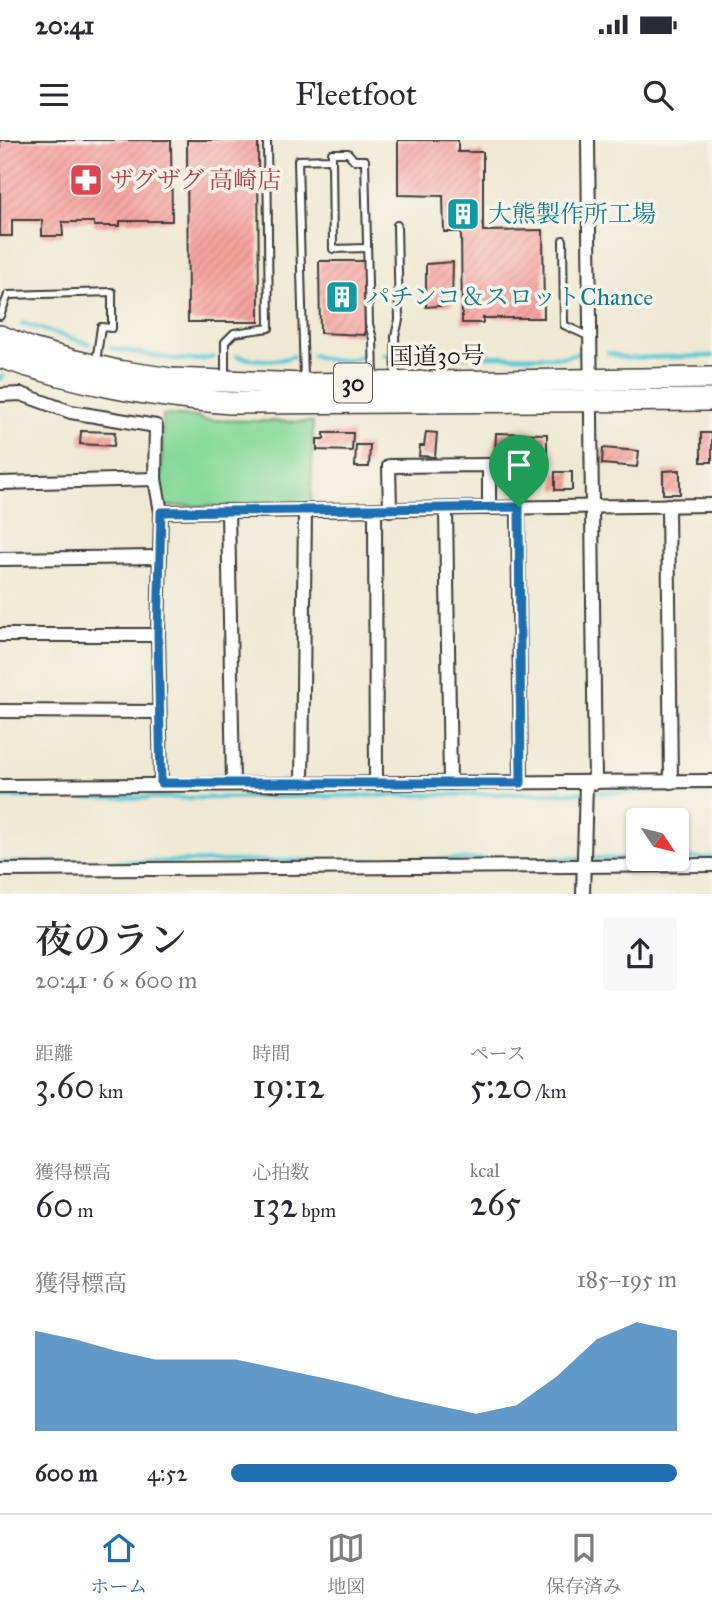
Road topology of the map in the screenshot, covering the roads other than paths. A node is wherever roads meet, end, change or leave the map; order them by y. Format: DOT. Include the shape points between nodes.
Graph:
graph roads {
  1 [pos="267,140"];
  2 [pos="588,140"];
  3 [pos="332,159"];
  4 [pos="397,225"];
  5 [pos="564,240"];
  6 [pos="367,248"];
  7 [pos="0,316"];
  8 [pos="0,336"];
  9 [pos="590,337"];
  10 [pos="0,356"];
  11 [pos="95,366"];
  12 [pos="712,378"];
  13 [pos="589,380"];
  14 [pos="225,381"];
  15 [pos="397,382"];
  16 [pos="374,383"];
  17 [pos="304,384"];
  18 [pos="0,395"];
  19 [pos="712,400"];
  20 [pos="589,402"];
  21 [pos="155,480"];
  22 [pos="0,483"];
  23 [pos="592,505"];
  24 [pos="668,505"];
  25 [pos="712,505"];
  26 [pos="519,507"];
  27 [pos="489,508"];
  28 [pos="446,509"];
  29 [pos="305,510"];
  30 [pos="375,510"];
  31 [pos="390,510"];
  32 [pos="228,511"];
  33 [pos="161,512"];
  34 [pos="160,557"];
  35 [pos="0,559"];
  36 [pos="0,635"];
  37 [pos="158,635"];
  38 [pos="0,711"];
  39 [pos="159,712"];
  40 [pos="712,781"];
  41 [pos="671,782"];
  42 [pos="161,783"];
  43 [pos="233,783"];
  44 [pos="376,783"];
  45 [pos="450,783"];
  46 [pos="521,783"];
  47 [pos="302,784"];
  48 [pos="0,786"];
  49 [pos="588,789"];
  50 [pos="584,861"];
  51 [pos="712,864"];
  52 [pos="0,870"];
  53 [pos="583,894"];
  1 -- 14 [label="lane" via="269,328 234,333 225,342"];
  2 -- 9 [label="street"];
  3 -- 6 [label="lane" via="333,249"];
  3 -- 6 [label="lane" via="332,153 348,153 354,160 365,160"];
  3 -- 17 [label="lane" via="298,160"];
  4 -- 15 [label="lane"];
  5 -- 9 [label="lane" via="564,325"];
  6 -- 16 [label="lane"];
  7 -- 11 [label="lane" via="8,295 112,292 111,328 101,327"];
  8 -- 11 [label="highway, 国道30号 / 30"];
  9 -- 13 [label="street"];
  10 -- 20 [label="highway, 国道30号 / 30" via="112,389 167,398 295,404"];
  11 -- 14 [label="highway, 国道30号 / 30" via="170,379"];
  12 -- 13 [label="highway, 国道30号 / 30"];
  13 -- 15 [label="highway, 国道30号 / 30"];
  13 -- 20 [label="street"];
  14 -- 17 [label="highway, 国道30号 / 30"];
  15 -- 16 [label="highway, 国道30号 / 30"];
  16 -- 17 [label="highway, 国道30号 / 30"];
  18 -- 21 [label="street" via="20,394 71,412 156,426"];
  19 -- 20 [label="highway, 国道30号 / 30"];
  20 -- 23 [label="street"];
  21 -- 22 [label="street"];
  21 -- 33 [label="street"];
  23 -- 24 [label="street"];
  23 -- 26 [label="street"];
  23 -- 49 [label="street"];
  24 -- 25 [label="street"];
  24 -- 41 [label="street"];
  26 -- 27 [label="street"];
  26 -- 46 [label="street"];
  27 -- 28 [label="street"];
  27 -- 31 [label="street" via="489,465 389,466"];
  28 -- 31 [label="street"];
  28 -- 45 [label="street"];
  29 -- 30 [label="street"];
  29 -- 32 [label="street"];
  29 -- 47 [label="street"];
  30 -- 31 [label="street"];
  30 -- 44 [label="street"];
  32 -- 33 [label="street"];
  32 -- 43 [label="street"];
  33 -- 34 [label="street"];
  34 -- 35 [label="street"];
  34 -- 37 [label="street"];
  36 -- 37 [label="street"];
  37 -- 39 [label="street"];
  38 -- 39 [label="street"];
  39 -- 42 [label="street"];
  40 -- 41 [label="street"];
  41 -- 49 [label="street"];
  42 -- 43 [label="street"];
  42 -- 48 [label="street"];
  43 -- 47 [label="street"];
  44 -- 45 [label="street"];
  44 -- 47 [label="street"];
  45 -- 46 [label="street"];
  46 -- 49 [label="street"];
  49 -- 50 [label="street"];
  50 -- 51 [label="street"];
  50 -- 52 [label="street"];
  50 -- 53 [label="street"];
}
